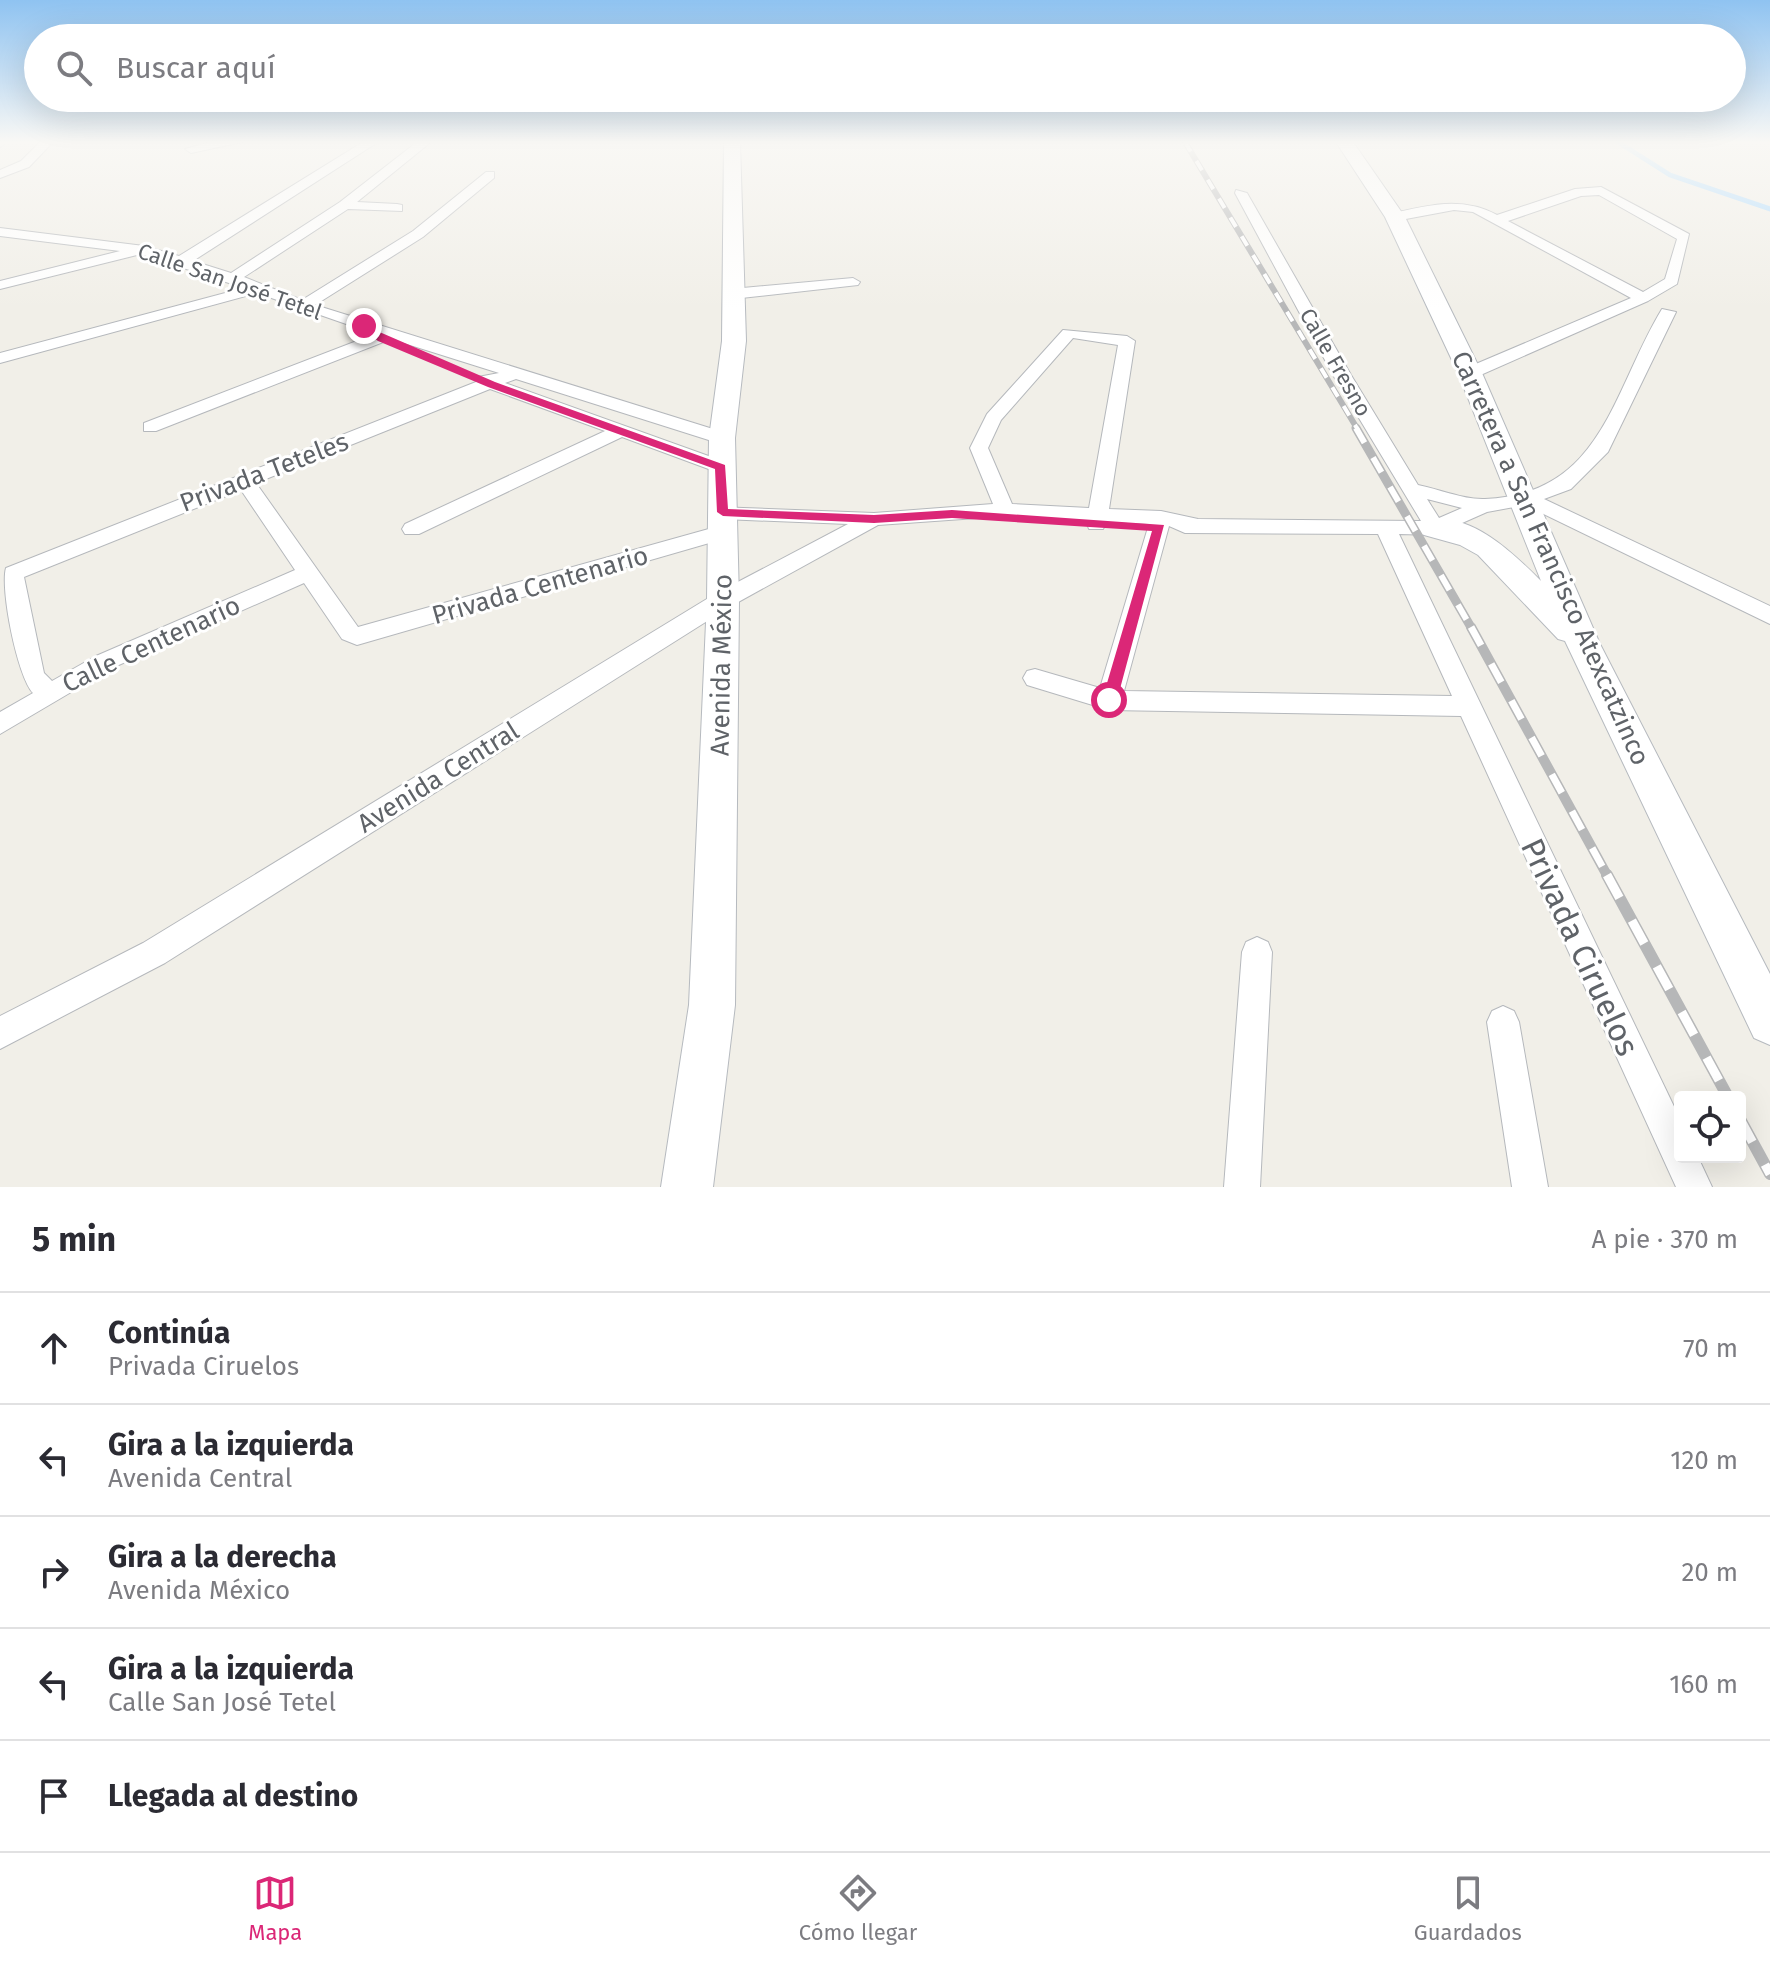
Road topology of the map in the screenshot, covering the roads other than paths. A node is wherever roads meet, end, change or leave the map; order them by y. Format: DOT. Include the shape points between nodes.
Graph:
graph roads {
  1 [pos="284,197"];
  2 [pos="355,197"];
  3 [pos="463,197"];
  4 [pos="732,197"];
  5 [pos="1243,197"];
  6 [pos="1382,197"];
  7 [pos="1564,197"];
  8 [pos="1613,197"];
  9 [pos="345,205"];
  10 [pos="397,208"];
  11 [pos="1395,217"];
  12 [pos="1499,219"];
  13 [pos="0,232"];
  14 [pos="144,250"];
  15 [pos="182,261"];
  16 [pos="233,278"];
  17 [pos="853,282"];
  18 [pos="0,285"];
  19 [pos="259,288"];
  20 [pos="732,294"];
  21 [pos="1643,298"];
  22 [pos="303,306"];
  23 [pos="1668,312"];
  24 [pos="387,335"];
  25 [pos="0,358"];
  26 [pos="515,373"];
  27 [pos="1470,373"];
  28 [pos="492,384"];
  29 [pos="150,427"];
  30 [pos="622,430"];
  31 [pos="721,452"];
  32 [pos="244,480"];
  33 [pos="1411,489"];
  34 [pos="1524,499"];
  35 [pos="1482,506"];
  36 [pos="1005,510"];
  37 [pos="952,514"];
  38 [pos="874,519"];
  39 [pos="1097,519"];
  40 [pos="723,522"];
  41 [pos="1160,523"];
  42 [pos="1435,528"];
  43 [pos="412,529"];
  44 [pos="1386,529"];
  45 [pos="307,573"];
  46 [pos="723,600"];
  47 [pos="1770,616"];
  48 [pos="1583,644"];
  49 [pos="1035,678"];
  50 [pos="48,693"];
  51 [pos="1109,700"];
  52 [pos="1467,706"];
  53 [pos="0,724"];
  54 [pos="1257,952"];
  55 [pos="1503,1022"];
  56 [pos="1770,1022"];
  57 [pos="0,1033"];
  58 [pos="687,1187"];
  59 [pos="1242,1187"];
  60 [pos="1530,1187"];
  61 [pos="1694,1187"];
  1 -- 15 [label="street"];
  2 -- 9 [label="street"];
  3 -- 22 [label="street" via="418,234"];
  4 -- 20 [label="street, Avenida México"];
  5 -- 33 [label="street, Calle Fresno"];
  6 -- 11 [label="street, Carretera a San Francisco Atexcatzinco"];
  7 -- 12 [label="street"];
  8 -- 21 [label="street" via="1684,237 1672,281"];
  9 -- 10 [label="street"];
  9 -- 16 [label="street"];
  11 -- 12 [label="street" via="1465,205"];
  11 -- 27 [label="street, Carretera a San Francisco Atexcatzinco"];
  12 -- 21 [label="street"];
  13 -- 14 [label="street, Calle San José Tetel"];
  14 -- 15 [label="street, Calle San José Tetel"];
  14 -- 18 [label="street"];
  15 -- 16 [label="street, Calle San José Tetel"];
  16 -- 19 [label="street, Calle San José Tetel"];
  17 -- 20 [label="street"];
  19 -- 22 [label="street, Calle San José Tetel"];
  19 -- 25 [label="street"];
  20 -- 31 [label="street, Avenida México" via="734,341"];
  21 -- 27 [label="street"];
  22 -- 24 [label="street, Calle San José Tetel"];
  23 -- 34 [label="street, Avenida Central" via="1601,448 1564,485"];
  24 -- 26 [label="street, Calle San José Tetel"];
  24 -- 28 [label="street, Calle San José Tetel"];
  24 -- 29 [label="street"];
  26 -- 28 [label="street, Privada Teteles"];
  26 -- 31 [label="street, Calle San José Tetel"];
  27 -- 34 [label="street, Carretera a San Francisco Atexcatzinco"];
  28 -- 30 [label="street, Calle San José Tetel"];
  28 -- 32 [label="street, Privada Teteles"];
  30 -- 31 [label="street, Calle San José Tetel"];
  30 -- 43 [label="street"];
  31 -- 40 [label="street, Avenida México"];
  32 -- 45 [label="street"];
  32 -- 50 [label="street, Privada Teteles" via="14,573 33,677"];
  33 -- 35 [label="street, Avenida Central"];
  33 -- 42 [label="street, Calle Fresno"];
  34 -- 35 [label="street, Avenida Central"];
  34 -- 47 [label="street"];
  34 -- 48 [label="street, Carretera a San Francisco Atexcatzinco"];
  35 -- 42 [label="street, Avenida Central"];
  36 -- 37 [label="street, Avenida Central"];
  36 -- 39 [label="street, Avenida Central"];
  36 -- 39 [label="street" via="979,448 993,418 1069,333 1127,341"];
  37 -- 38 [label="street, Avenida Central"];
  37 -- 39 [label="street, Avenida Central"];
  38 -- 40 [label="street, Avenida Central"];
  38 -- 46 [label="street, Avenida Central"];
  39 -- 41 [label="street, Avenida Central"];
  40 -- 45 [label="street, Privada Centenario" via="357,637"];
  40 -- 46 [label="street, Avenida México"];
  41 -- 44 [label="street, Avenida Central"];
  41 -- 51 [label="street"];
  42 -- 44 [label="street, Avenida Central"];
  42 -- 48 [label="street" via="1489,548"];
  44 -- 52 [label="street, Privada Ciruelos"];
  45 -- 50 [label="street, Calle Centenario" via="104,662"];
  46 -- 57 [label="street, Avenida Central" via="154,953"];
  46 -- 58 [label="street, Avenida México" via="712,1005"];
  48 -- 56 [label="street, Carretera a San Francisco Atexcatzinco"];
  49 -- 51 [label="street"];
  50 -- 53 [label="street, Calle Centenario"];
  51 -- 52 [label="street"];
  52 -- 61 [label="street, Privada Ciruelos"];
  54 -- 59 [label="street"];
  55 -- 60 [label="street"];
}
